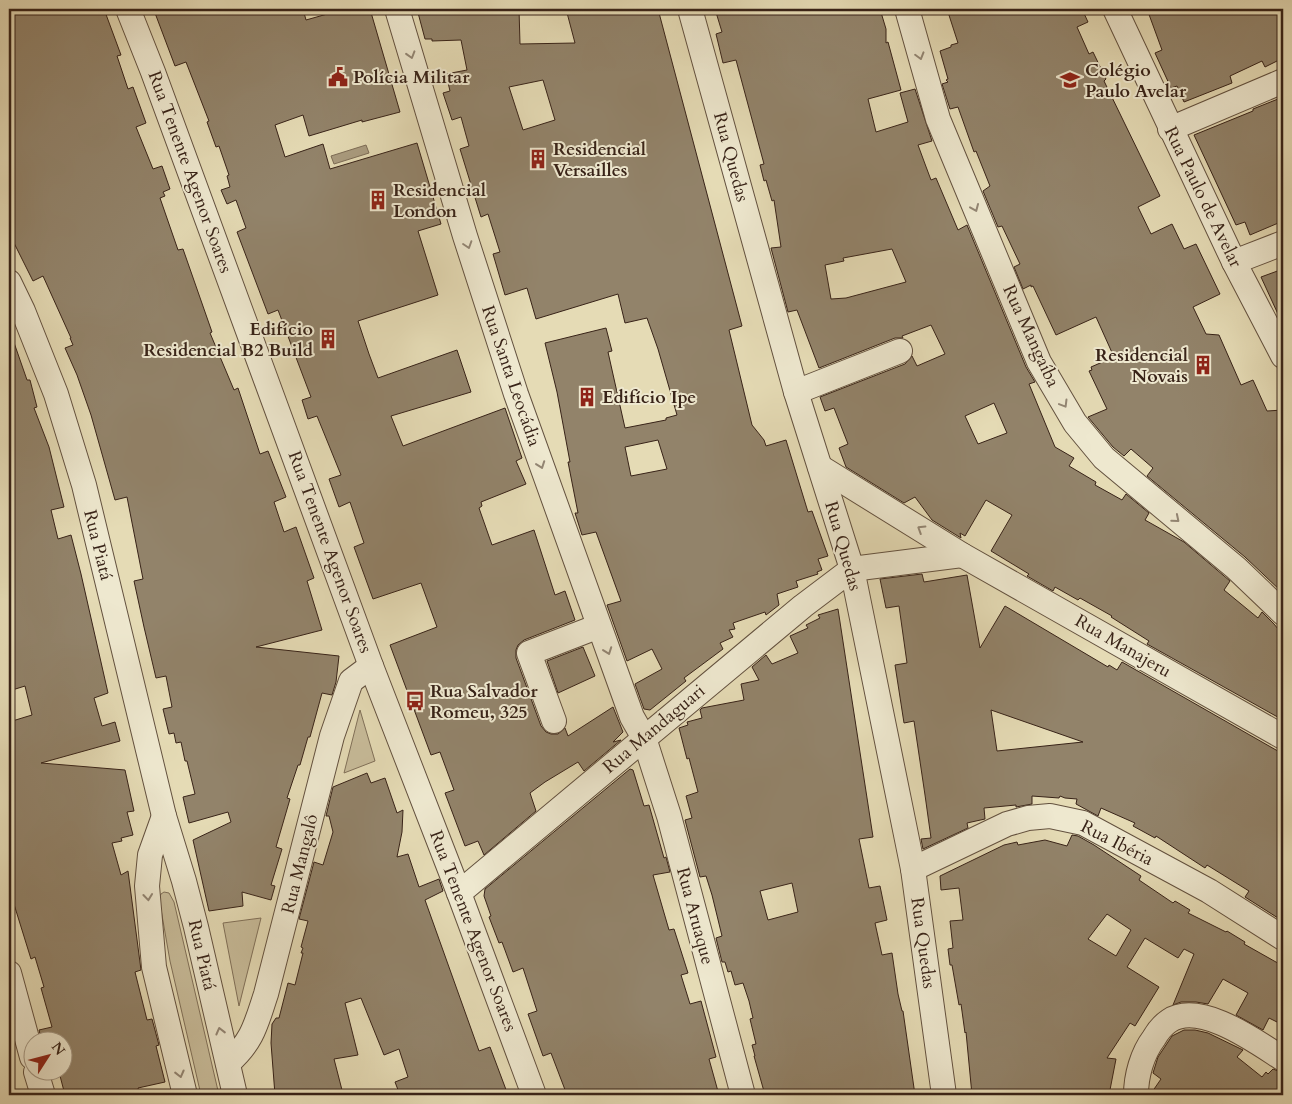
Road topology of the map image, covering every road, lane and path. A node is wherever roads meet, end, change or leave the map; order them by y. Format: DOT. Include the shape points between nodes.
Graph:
graph roads {
  1 [pos="128,9"];
  2 [pos="397,9"];
  3 [pos="690,9"];
  4 [pos="907,9"];
  5 [pos="1115,9"];
  6 [pos="1283,81"];
  7 [pos="1170,129"];
  8 [pos="1283,243"];
  9 [pos="1234,262"];
  10 [pos="9,282"];
  11 [pos="900,350"];
  12 [pos="1283,356"];
  13 [pos="796,392"];
  14 [pos="820,467"];
  15 [pos="962,555"];
  16 [pos="852,569"];
  17 [pos="1283,613"];
  18 [pos="599,626"];
  19 [pos="371,666"];
  20 [pos="554,721"];
  21 [pos="1283,737"];
  22 [pos="644,738"];
  23 [pos="164,816"];
  24 [pos="913,870"];
  25 [pos="148,872"];
  26 [pos="184,881"];
  27 [pos="459,893"];
  28 [pos="1283,938"];
  29 [pos="9,973"];
  30 [pos="25,1032"];
  31 [pos="1283,1059"];
  32 [pos="228,1062"];
  33 [pos="39,1082"];
  34 [pos="43,1095"];
  35 [pos="185,1095"];
  36 [pos="235,1095"];
  37 [pos="534,1095"];
  38 [pos="743,1095"];
  39 [pos="944,1095"];
  40 [pos="1136,1095"];
  1 -- 19 [label="street, Rua Tenente Agenor Soares"];
  2 -- 18 [label="street, Rua Santa Leocádia, one-way" via="467,244 516,394"];
  3 -- 13 [label="street, Rua Quedas"];
  4 -- 17 [label="street, Rua Mangaíba, one-way" via="942,128 1039,362 1075,424 1104,458 1236,568"];
  5 -- 7 [label="street, Rua Paulo de Avelar"];
  6 -- 7 [label="street"];
  7 -- 9 [label="street, Rua Paulo de Avelar"];
  8 -- 9 [label="street"];
  9 -- 12 [label="street, Rua Paulo de Avelar"];
  10 -- 23 [label="street, Rua Piatá" via="56,394 84,485"];
  11 -- 13 [label="street"];
  13 -- 14 [label="street, Rua Quedas"];
  15 -- 14 [label="street, Rua Manajeru, one-way"];
  14 -- 16 [label="street, Rua Quedas"];
  15 -- 16 [label="street"];
  15 -- 21 [label="street, Rua Manajeru"];
  16 -- 22 [label="street, Rua Mandaguari"];
  16 -- 24 [label="street, Rua Quedas"];
  18 -- 20 [label="street" via="529,654"];
  18 -- 22 [label="street, Rua Santa Leocádia, one-way" via="632,717"];
  19 -- 27 [label="street, Rua Tenente Agenor Soares"];
  19 -- 32 [label="street, Rua Mangalô" via="351,681 332,736 266,994 252,1034"];
  22 -- 27 [label="street, Rua Mandaguari"];
  22 -- 38 [label="street, Rua Aruaque" via="669,816"];
  23 -- 25 [label="street" via="150,855"];
  23 -- 26 [label="street, Rua Piatá"];
  24 -- 28 [label="street, Rua Ibéria" via="1007,824 1050,816 1068,819 1083,823 1192,882"];
  24 -- 39 [label="street, Rua Quedas"];
  25 -- 26 [label="street" via="162,866 173,870"];
  25 -- 35 [label="street, one-way" via="154,967"];
  32 -- 26 [label="street, Rua Piatá, one-way"];
  27 -- 37 [label="street, Rua Tenente Agenor Soares"];
  29 -- 30 [label="street"];
  31 -- 40 [label="street" via="1225,1025 1202,1016 1185,1015 1170,1020 1150,1043 1142,1060"];
  32 -- 36 [label="street, Rua Piatá"];
  33 -- 34 [label="street"];
}
